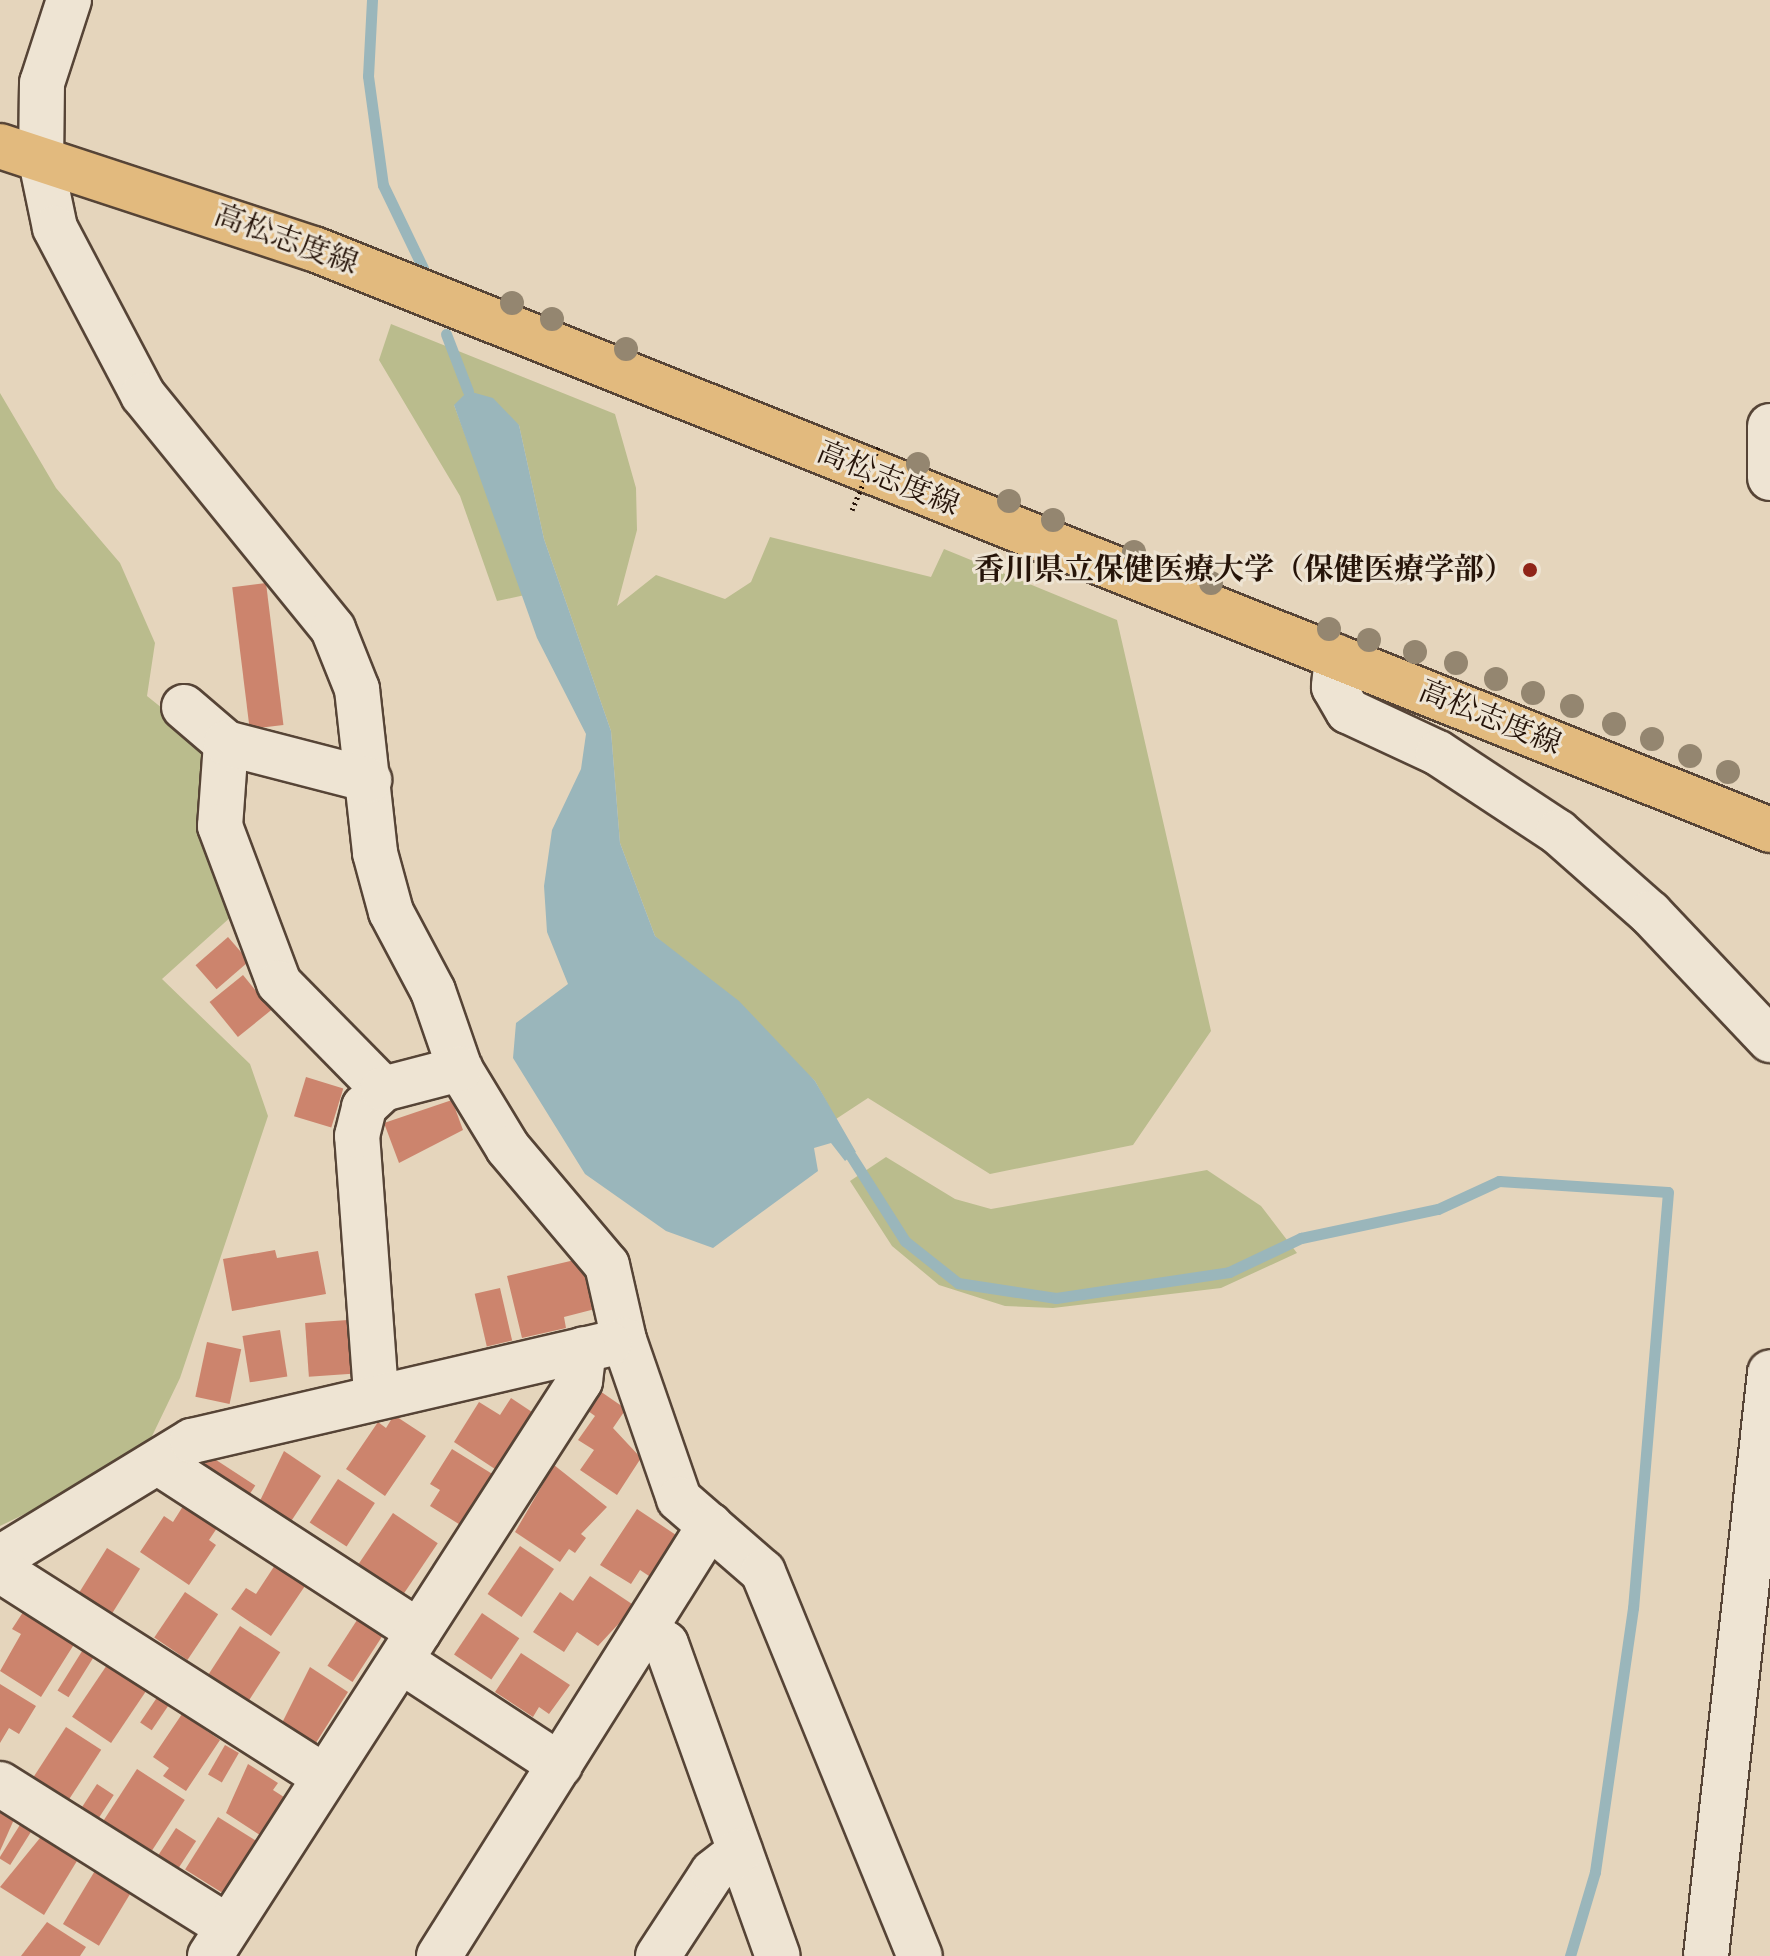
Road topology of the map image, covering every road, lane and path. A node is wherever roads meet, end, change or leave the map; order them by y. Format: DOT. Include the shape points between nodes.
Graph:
graph roads {
  1 [pos="69,0"];
  2 [pos="0,146"];
  3 [pos="41,161"];
  4 [pos="1770,426"];
  5 [pos="879,446"];
  6 [pos="1770,478"];
  7 [pos="852,510"];
  8 [pos="1337,657"];
  9 [pos="184,707"];
  10 [pos="226,743"];
  11 [pos="369,780"];
  12 [pos="1770,830"];
  13 [pos="1770,1040"];
  14 [pos="460,1069"];
  15 [pos="383,1089"];
  16 [pos="604,1345"];
  17 [pos="1770,1373"];
  18 [pos="376,1393"];
  19 [pos="162,1465"];
  20 [pos="710,1525"];
  21 [pos="0,1558"];
  22 [pos="0,1570"];
  23 [pos="646,1630"];
  24 [pos="410,1646"];
  25 [pos="1754,1654"];
  26 [pos="560,1765"];
  27 [pos="325,1777"];
  28 [pos="0,1784"];
  29 [pos="740,1851"];
  30 [pos="219,1942"];
  31 [pos="439,1956"];
  32 [pos="658,1956"];
  33 [pos="778,1956"];
  34 [pos="920,1956"];
  35 [pos="1706,1956"];
  1 -- 3 [label="street" via="42,83"];
  2 -- 3 [label="main road, 高松志度線"];
  3 -- 8 [label="main road, 高松志度線" via="314,249"];
  3 -- 11 [label="street" via="55,228 143,395 333,629 357,689"];
  4 -- 6 [label="street"];
  5 -- 7 [label="path, bridge"];
  8 -- 12 [label="main road, 高松志度線"];
  8 -- 13 [label="street" via="1334,687 1348,711 1438,753 1558,832 1650,913"];
  9 -- 10 [label="street"];
  10 -- 11 [label="street"];
  10 -- 15 [label="street" via="220,826 279,983"];
  11 -- 14 [label="street" via="391,912 433,991"];
  14 -- 15 [label="street"];
  14 -- 16 [label="street" via="508,1148 607,1265"];
  15 -- 18 [label="street" via="364,1107 357,1136"];
  16 -- 18 [label="street"];
  16 -- 20 [label="street" via="679,1499"];
  16 -- 24 [label="street"];
  17 -- 25 [label="street"];
  18 -- 19 [label="street" via="192,1441"];
  19 -- 21 [label="street"];
  19 -- 24 [label="street"];
  20 -- 23 [label="street"];
  20 -- 34 [label="street" via="763,1572"];
  22 -- 27 [label="street"];
  23 -- 26 [label="street"];
  23 -- 29 [label="street" via="666,1644"];
  24 -- 26 [label="street"];
  24 -- 27 [label="street"];
  25 -- 35 [label="street"];
  26 -- 31 [label="street"];
  27 -- 30 [label="street"];
  28 -- 30 [label="street"];
  29 -- 32 [label="street" via="713,1872"];
  29 -- 33 [label="street"];
}
